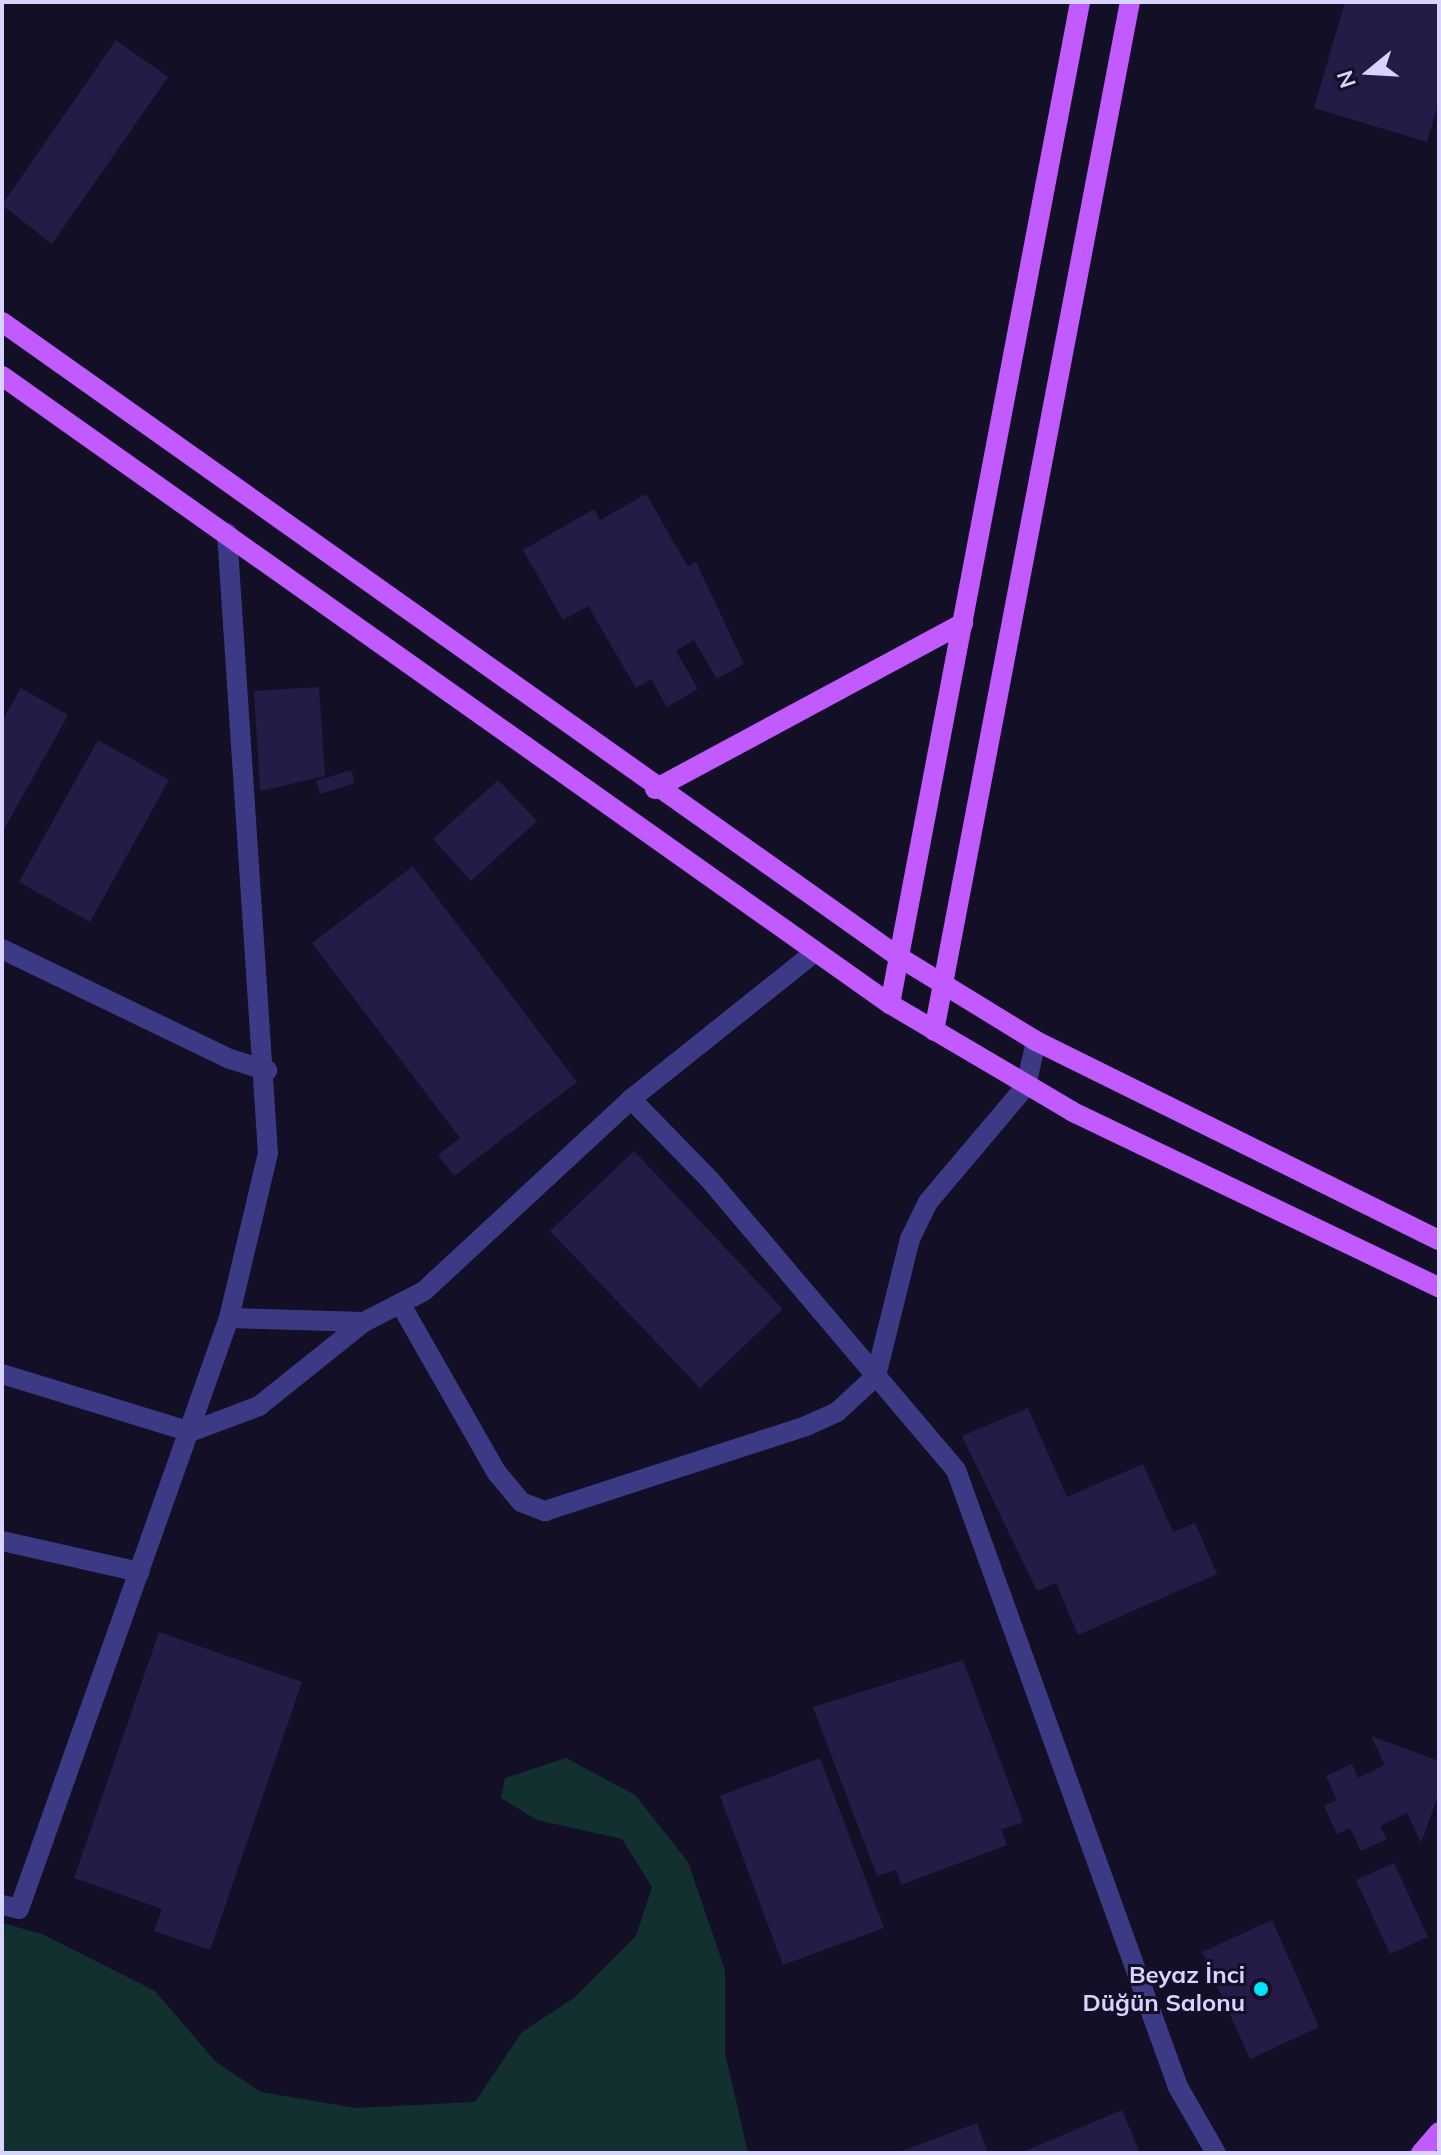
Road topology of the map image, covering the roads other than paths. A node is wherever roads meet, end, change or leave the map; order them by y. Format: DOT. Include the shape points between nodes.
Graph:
graph roads {
  1 [pos="1080,2"];
  2 [pos="1130,2"];
  3 [pos="2,322"];
  4 [pos="2,376"];
  5 [pos="227,533"];
  6 [pos="963,623"];
  7 [pos="655,789"];
  8 [pos="2,949"];
  9 [pos="815,952"];
  10 [pos="899,957"];
  11 [pos="943,984"];
  12 [pos="890,1004"];
  13 [pos="934,1031"];
  14 [pos="1036,1041"];
  15 [pos="267,1070"];
  16 [pos="1026,1086"];
  17 [pos="631,1099"];
  18 [pos="1439,1240"];
  19 [pos="1439,1287"];
  20 [pos="401,1305"];
  21 [pos="229,1318"];
  22 [pos="364,1322"];
  23 [pos="2,1374"];
  24 [pos="876,1376"];
  25 [pos="190,1432"];
  26 [pos="2,1541"];
  27 [pos="140,1572"];
  28 [pos="2,1905"];
  29 [pos="1439,2132"];
  30 [pos="1216,2153"];
  31 [pos="1421,2153"];
  1 -- 6 [label="main road"];
  2 -- 11 [label="main road"];
  3 -- 7 [label="main road"];
  4 -- 5 [label="main road"];
  5 -- 9 [label="main road"];
  5 -- 15 [label="street"];
  6 -- 7 [label="main road"];
  6 -- 10 [label="main road"];
  7 -- 10 [label="main road"];
  8 -- 15 [label="street" via="230,1059"];
  9 -- 12 [label="main road"];
  9 -- 17 [label="street"];
  10 -- 11 [label="main road"];
  10 -- 12 [label="main road"];
  11 -- 13 [label="main road"];
  11 -- 14 [label="main road"];
  12 -- 13 [label="main road"];
  13 -- 16 [label="main road"];
  14 -- 16 [label="street"];
  14 -- 18 [label="main road"];
  15 -- 21 [label="street" via="268,1153"];
  16 -- 19 [label="main road"];
  16 -- 24 [label="street" via="928,1202 899,1268"];
  17 -- 20 [label="street"];
  17 -- 24 [label="street"];
  20 -- 22 [label="street"];
  20 -- 24 [label="street" via="497,1473 521,1502 545,1511 806,1426 837,1412"];
  21 -- 22 [label="street"];
  21 -- 25 [label="street"];
  22 -- 25 [label="street" via="259,1406"];
  23 -- 25 [label="street"];
  24 -- 30 [label="street" via="956,1470 1178,2087"];
  25 -- 27 [label="street"];
  26 -- 27 [label="street"];
  27 -- 28 [label="street" via="19,1909"];
  29 -- 31 [label="main road"];
}
